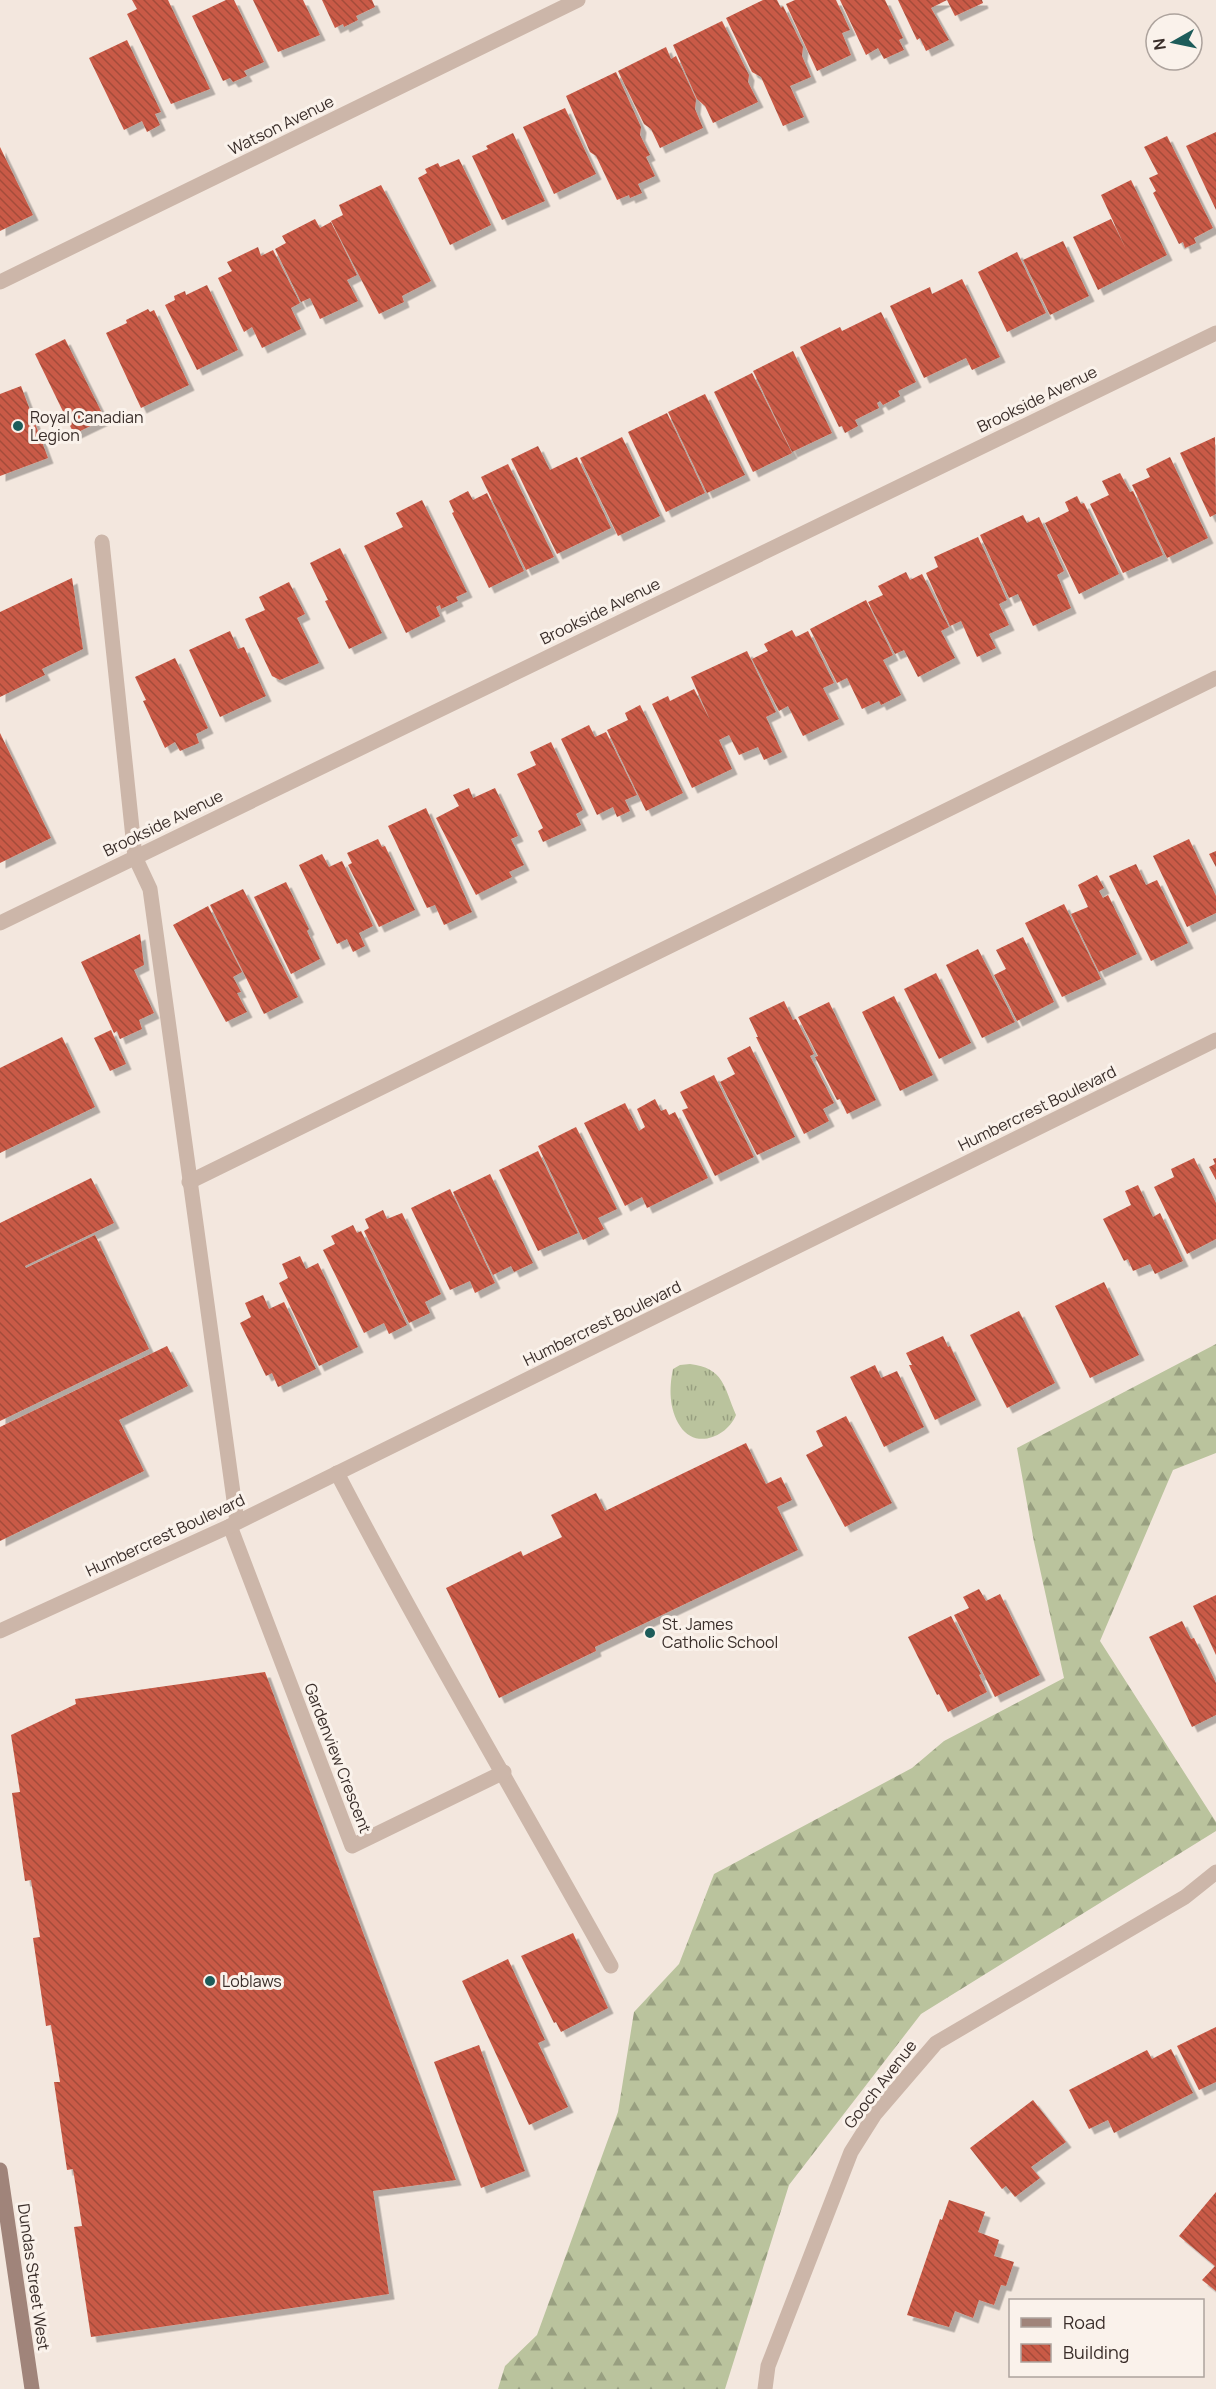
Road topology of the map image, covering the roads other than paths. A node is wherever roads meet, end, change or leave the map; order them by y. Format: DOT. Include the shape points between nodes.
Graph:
graph roads {
  1 [pos="578,0"];
  2 [pos="0,282"];
  3 [pos="1216,333"];
  4 [pos="102,543"];
  5 [pos="1216,678"];
  6 [pos="135,857"];
  7 [pos="0,922"];
  8 [pos="1216,1040"];
  9 [pos="189,1182"];
  10 [pos="337,1473"];
  11 [pos="233,1524"];
  12 [pos="0,1631"];
  13 [pos="504,1772"];
  14 [pos="1216,1872"];
  15 [pos="611,1966"];
  16 [pos="0,2170"];
  17 [pos="32,2389"];
  18 [pos="765,2389"];
  1 -- 2 [label="street, Watson Avenue"];
  3 -- 6 [label="street, Brookside Avenue"];
  4 -- 6 [label="street"];
  5 -- 9 [label="street"];
  6 -- 7 [label="street, Brookside Avenue"];
  6 -- 9 [label="street" via="150,889"];
  8 -- 10 [label="street, Humbercrest Boulevard"];
  9 -- 11 [label="street"];
  10 -- 11 [label="street, Humbercrest Boulevard"];
  10 -- 13 [label="street"];
  11 -- 12 [label="street, Humbercrest Boulevard"];
  11 -- 13 [label="street, Gardenview Crescent" via="352,1846"];
  13 -- 15 [label="street"];
  14 -- 18 [label="street, Gooch Avenue" via="1185,1897 936,2043 921,2060 875,2114 851,2152 768,2366"];
  16 -- 17 [label="main road, Dundas Street West"];
}
